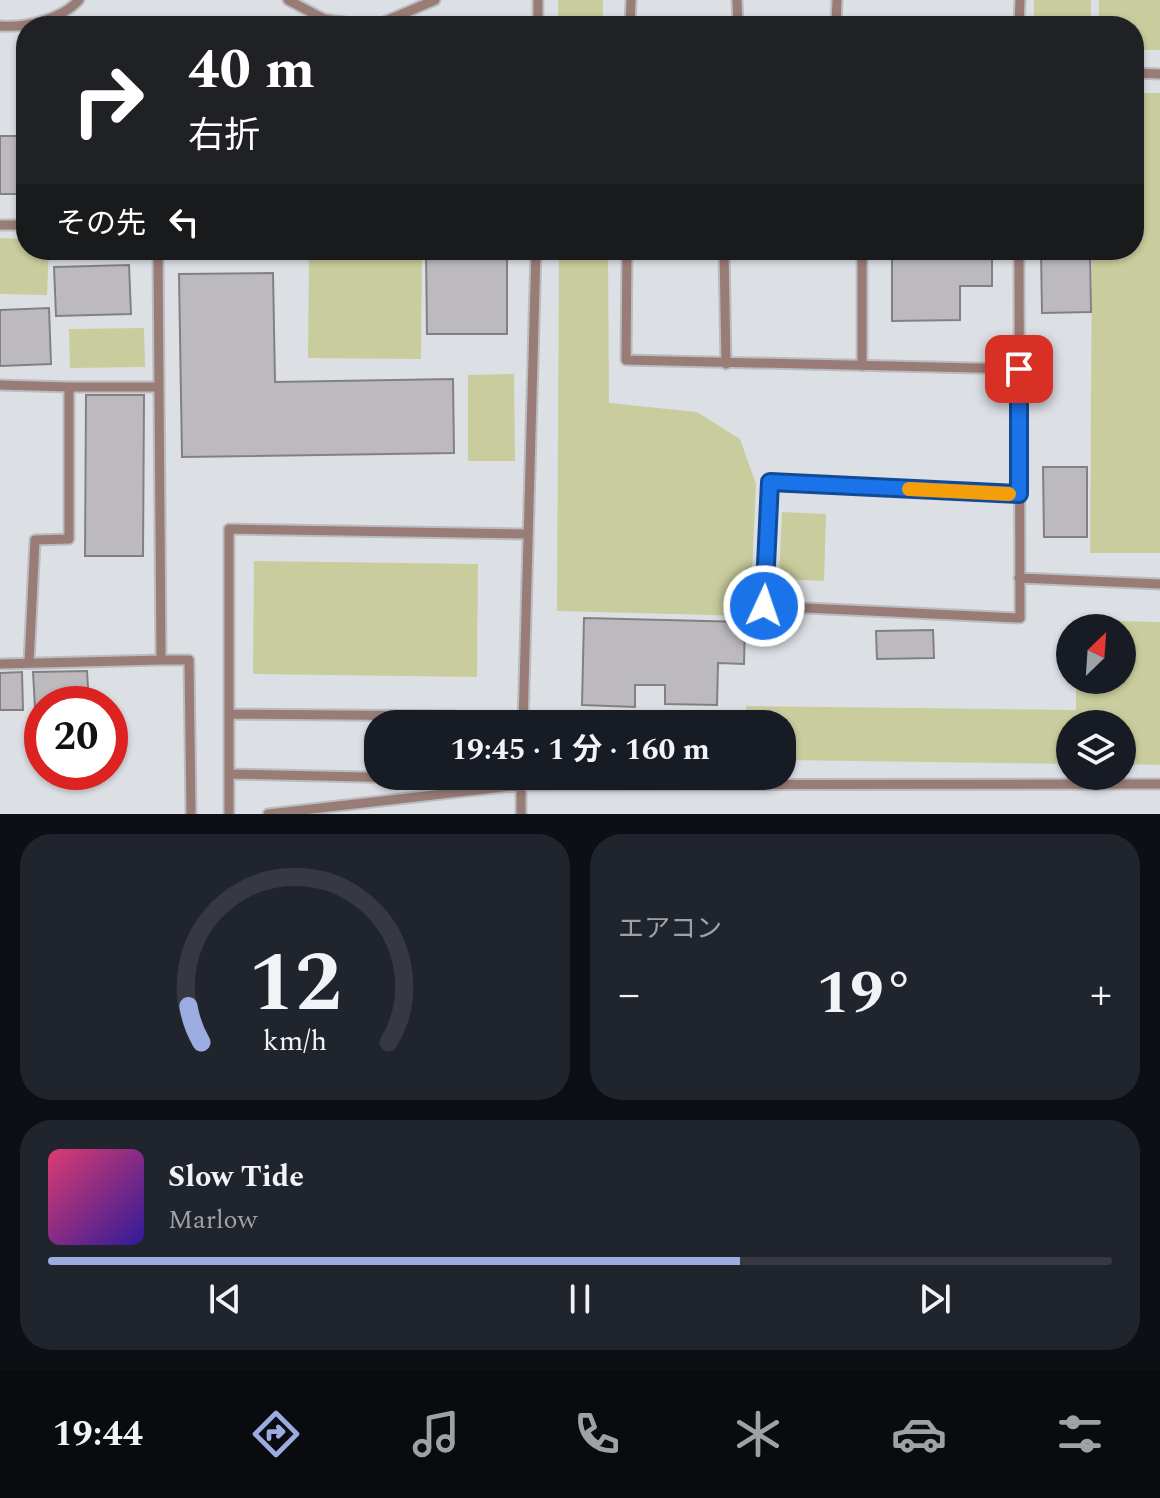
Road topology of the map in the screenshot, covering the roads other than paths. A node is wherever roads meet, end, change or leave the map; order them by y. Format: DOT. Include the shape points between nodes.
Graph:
graph roads {
  1 [pos="79,0"];
  2 [pos="288,0"];
  3 [pos="435,0"];
  4 [pos="53,16"];
  5 [pos="318,16"];
  6 [pos="396,16"];
  7 [pos="158,260"];
  8 [pos="536,260"];
  9 [pos="627,260"];
  10 [pos="724,260"];
  11 [pos="862,260"];
  12 [pos="1019,260"];
  13 [pos="726,364"];
  14 [pos="862,366"];
  15 [pos="1019,369"];
  16 [pos="0,385"];
  17 [pos="69,387"];
  18 [pos="159,387"];
  19 [pos="1019,494"];
  20 [pos="528,534"];
  21 [pos="1019,578"];
  22 [pos="1160,584"];
  23 [pos="161,660"];
  24 [pos="29,663"];
  25 [pos="0,664"];
  26 [pos="523,710"];
  27 [pos="229,714"];
  28 [pos="364,715"];
  29 [pos="229,774"];
  30 [pos="364,776"];
  31 [pos="796,781"];
  32 [pos="1160,784"];
  33 [pos="470,790"];
  34 [pos="521,790"];
  35 [pos="453,793"];
  36 [pos="191,814"];
  37 [pos="229,814"];
  38 [pos="268,814"];
  39 [pos="521,814"];
  1 -- 4 [label="lane" via="69,11"];
  2 -- 5 [label="lane"];
  3 -- 6 [label="lane"];
  7 -- 18 [label="lane"];
  8 -- 20 [label="lane"];
  9 -- 13 [label="lane" via="626,360"];
  10 -- 13 [label="lane"];
  11 -- 14 [label="lane"];
  12 -- 15 [label="lane"];
  13 -- 14 [label="lane"];
  14 -- 15 [label="lane"];
  15 -- 19 [label="lane"];
  16 -- 17 [label="lane"];
  17 -- 18 [label="lane"];
  17 -- 24 [label="lane" via="69,539 35,540"];
  18 -- 23 [label="lane"];
  19 -- 21 [label="lane"];
  19 -- 21 [label="lane" via="770,482 764,606 1020,618"];
  20 -- 26 [label="lane"];
  20 -- 27 [label="lane" via="229,529"];
  21 -- 22 [label="lane"];
  23 -- 24 [label="lane"];
  23 -- 36 [label="lane" via="189,660"];
  24 -- 25 [label="lane"];
  27 -- 28 [label="lane"];
  27 -- 29 [label="lane"];
  29 -- 30 [label="lane"];
  29 -- 37 [label="lane"];
  31 -- 32 [label="lane"];
  33 -- 35 [label="lane"];
  34 -- 39 [label="lane"];
  35 -- 38 [label="lane"];
}
